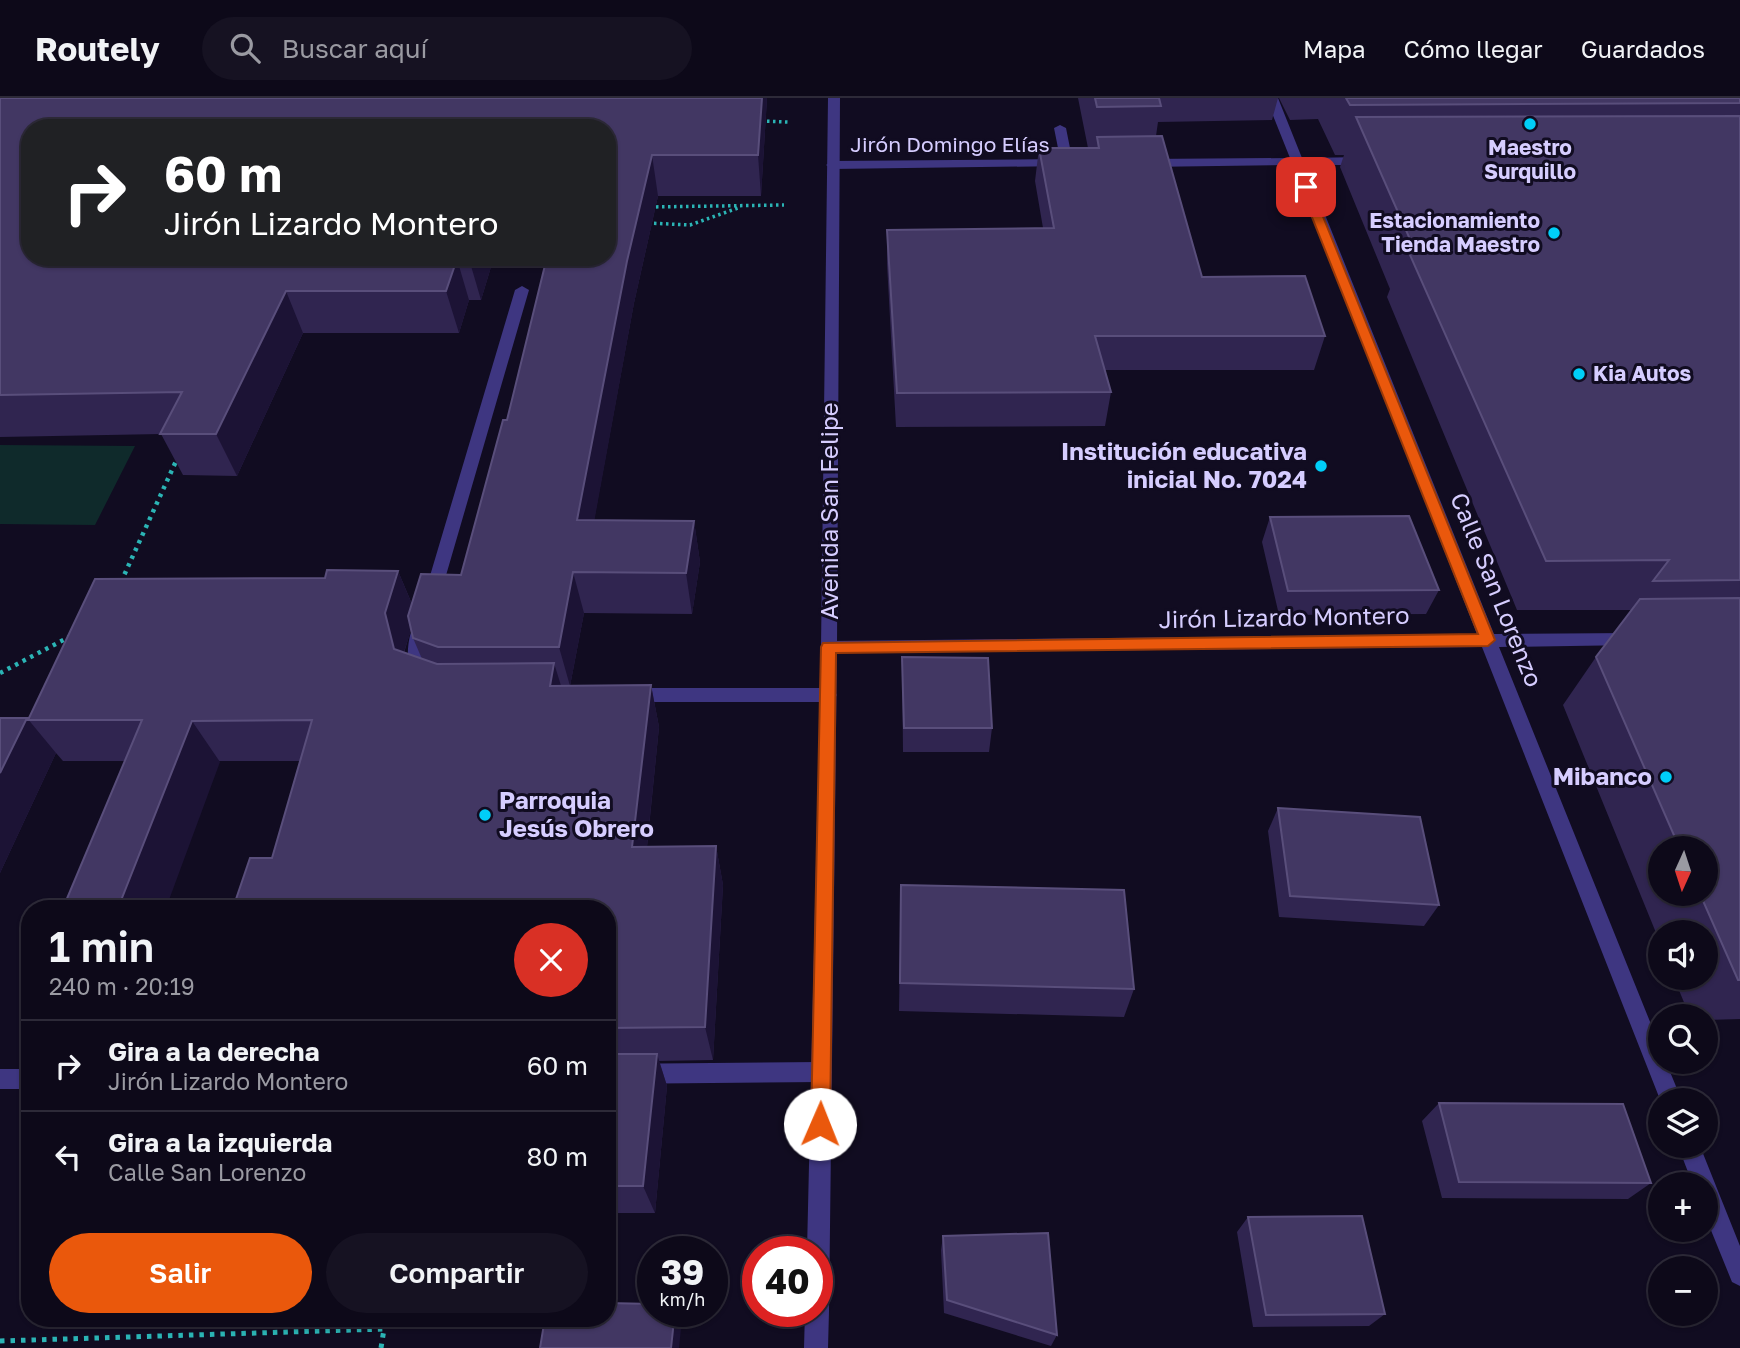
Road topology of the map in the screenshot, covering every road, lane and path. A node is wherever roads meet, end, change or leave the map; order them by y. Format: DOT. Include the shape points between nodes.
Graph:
graph roads {
  1 [pos="834,98"];
  2 [pos="1272,98"];
  3 [pos="755,121"];
  4 [pos="788,122"];
  5 [pos="1060,128"];
  6 [pos="1379,161"];
  7 [pos="1296,162"];
  8 [pos="1067,163"];
  9 [pos="1081,163"];
  10 [pos="1135,163"];
  11 [pos="832,165"];
  12 [pos="784,205"];
  13 [pos="648,206"];
  14 [pos="742,206"];
  15 [pos="648,223"];
  16 [pos="522,290"];
  17 [pos="179,455"];
  18 [pos="116,590"];
  19 [pos="77,631"];
  20 [pos="1647,639"];
  21 [pos="1488,640"];
  22 [pos="829,647"];
  23 [pos="0,673"];
  24 [pos="432,688"];
  25 [pos="607,695"];
  26 [pos="828,695"];
  27 [pos="821,1072"];
  28 [pos="616,1074"];
  29 [pos="0,1079"];
  30 [pos="21,1079"];
  31 [pos="1666,1088"];
  32 [pos="1718,1219"];
  33 [pos="818,1236"];
  34 [pos="1740,1274"];
  35 [pos="817,1327"];
  36 [pos="0,1341"];
  37 [pos="381,1348"];
  38 [pos="816,1348"];
  1 -- 11 [label="street, Avenida San Felipe"];
  2 -- 7 [label="street, Calle San Lorenzo"];
  3 -- 4 [label="path"];
  5 -- 8 [label="street"];
  6 -- 7 [label="street"];
  7 -- 10 [label="street"];
  7 -- 21 [label="street, Calle San Lorenzo"];
  8 -- 9 [label="street, Jirón Domingo Elías"];
  8 -- 11 [label="street, Jirón Domingo Elías"];
  11 -- 22 [label="street, Avenida San Felipe"];
  12 -- 14 [label="path"];
  13 -- 14 [label="path"];
  14 -- 15 [label="path" via="690,225"];
  16 -- 24 [label="street" via="414,656 420,684"];
  17 -- 18 [label="path"];
  19 -- 23 [label="path"];
  20 -- 21 [label="street, Jirón Lizardo Montero"];
  21 -- 22 [label="street, Jirón Lizardo Montero"];
  21 -- 31 [label="street, Calle San Lorenzo"];
  22 -- 26 [label="street, Avenida San Felipe"];
  25 -- 26 [label="street"];
  26 -- 27 [label="street, Avenida San Felipe"];
  27 -- 28 [label="street"];
  27 -- 33 [label="street, Avenida San Felipe"];
  29 -- 30 [label="street"];
  32 -- 34 [label="street"];
  35 -- 38 [label="street"];
  36 -- 37 [label="path" via="384,1329"];
}
